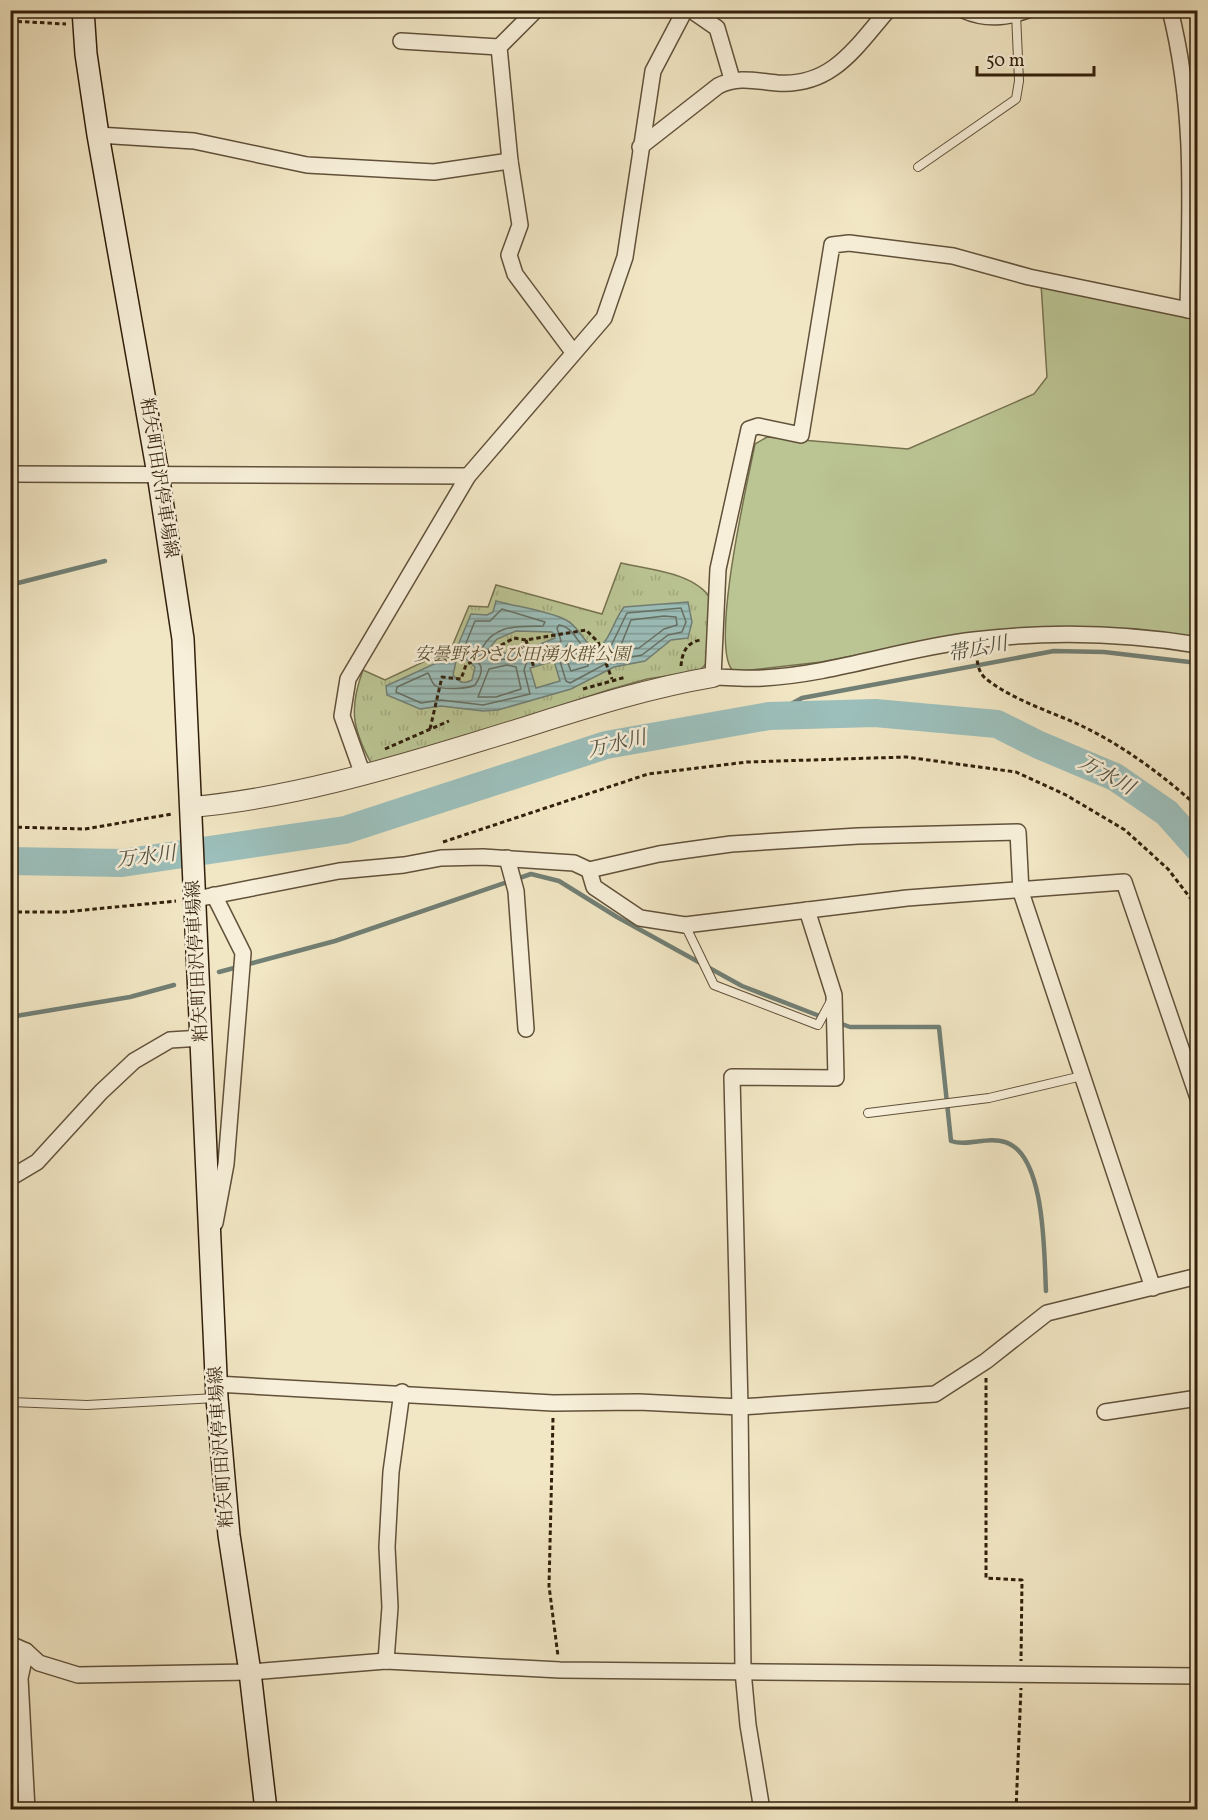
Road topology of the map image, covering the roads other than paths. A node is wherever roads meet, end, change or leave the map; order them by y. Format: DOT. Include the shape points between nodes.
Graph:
graph roads {
  1 [pos="536,10"];
  2 [pos="685,10"];
  3 [pos="691,10"];
  4 [pos="888,10"];
  5 [pos="963,10"];
  6 [pos="1170,10"];
  7 [pos="1022,12"];
  8 [pos="79,17"];
  9 [pos="401,41"];
  10 [pos="499,47"];
  11 [pos="732,79"];
  12 [pos="98,135"];
  13 [pos="639,147"];
  14 [pos="510,161"];
  15 [pos="918,167"];
  16 [pos="1193,311"];
  17 [pos="573,352"];
  18 [pos="10,474"];
  19 [pos="158,474"];
  20 [pos="468,476"];
  21 [pos="1197,645"];
  22 [pos="713,677"];
  23 [pos="363,775"];
  24 [pos="191,813"];
  25 [pos="508,863"];
  26 [pos="589,870"];
  27 [pos="1021,892"];
  28 [pos="202,894"];
  29 [pos="807,910"];
  30 [pos="685,925"];
  31 [pos="832,1004"];
  32 [pos="526,1029"];
  33 [pos="202,1038"];
  34 [pos="1082,1076"];
  35 [pos="1197,1098"];
  36 [pos="868,1113"];
  37 [pos="10,1178"];
  38 [pos="211,1244"];
  39 [pos="1197,1276"];
  40 [pos="1153,1288"];
  41 [pos="217,1391"];
  42 [pos="402,1392"];
  43 [pos="1197,1398"];
  44 [pos="10,1402"];
  45 [pos="740,1407"];
  46 [pos="1105,1412"];
  47 [pos="10,1644"];
  48 [pos="26,1651"];
  49 [pos="386,1661"];
  50 [pos="743,1671"];
  51 [pos="250,1672"];
  52 [pos="1197,1676"];
  53 [pos="27,1809"];
  54 [pos="266,1809"];
  55 [pos="762,1809"];
  1 -- 10 [label="street"];
  2 -- 13 [label="street" via="653,71"];
  3 -- 11 [label="street" via="717,28"];
  4 -- 11 [label="street" via="846,58 822,77 792,84"];
  5 -- 7 [label="street" via="978,17 1005,17"];
  6 -- 16 [label="street" via="1185,75 1191,151"];
  7 -- 15 [label="lane" via="1016,99"];
  8 -- 12 [label="main road, 粕矢町田沢停車場線"];
  9 -- 10 [label="street"];
  10 -- 14 [label="street"];
  11 -- 13 [label="street"];
  12 -- 14 [label="street" via="194,141 307,165 434,172"];
  12 -- 19 [label="main road, 粕矢町田沢停車場線"];
  13 -- 17 [label="street" via="625,257 604,318"];
  14 -- 17 [label="street" via="520,225 509,255 515,274"];
  16 -- 22 [label="street" via="1029,277 953,256 849,243 832,245 801,435 758,426 749,429 718,569"];
  17 -- 20 [label="street"];
  18 -- 19 [label="street"];
  19 -- 20 [label="street"];
  19 -- 24 [label="main road, 粕矢町田沢停車場線" via="183,639"];
  20 -- 23 [label="street" via="348,679 342,716"];
  21 -- 22 [label="street" via="1129,636 975,639 836,668 763,678"];
  22 -- 23 [label="street" via="609,699"];
  23 -- 24 [label="street"];
  24 -- 28 [label="main road, 粕矢町田沢停車場線"];
  25 -- 26 [label="street" via="574,863"];
  25 -- 28 [label="street" via="441,858"];
  25 -- 32 [label="street" via="514,885"];
  26 -- 27 [label="street" via="659,854 731,844 1018,832"];
  26 -- 30 [label="street" via="594,887 640,918"];
  27 -- 29 [label="street" via="907,898"];
  27 -- 34 [label="street"];
  27 -- 35 [label="street" via="1124,882"];
  28 -- 33 [label="main road, 粕矢町田沢停車場線"];
  28 -- 38 [label="street" via="243,953 226,1164"];
  29 -- 30 [label="street"];
  29 -- 31 [label="street"];
  30 -- 31 [label="lane" via="714,984 819,1025"];
  31 -- 45 [label="street" via="836,1078 732,1077"];
  33 -- 37 [label="street" via="170,1040 134,1061 37,1162"];
  33 -- 38 [label="main road, 粕矢町田沢停車場線"];
  34 -- 36 [label="lane" via="989,1098"];
  34 -- 40 [label="street"];
  38 -- 41 [label="main road, 粕矢町田沢停車場線"];
  39 -- 40 [label="street"];
  40 -- 45 [label="street" via="1047,1313 986,1361 935,1394"];
  41 -- 42 [label="street"];
  41 -- 44 [label="lane" via="87,1405"];
  41 -- 51 [label="main road, 粕矢町田沢停車場線" via="229,1535"];
  42 -- 45 [label="street" via="553,1403"];
  42 -- 49 [label="street" via="390,1483"];
  43 -- 46 [label="street"];
  45 -- 50 [label="street"];
  47 -- 48 [label="street"];
  48 -- 51 [label="street" via="39,1663 78,1675"];
  48 -- 53 [label="street" via="20,1678"];
  49 -- 50 [label="street" via="560,1670"];
  49 -- 51 [label="street"];
  50 -- 52 [label="street"];
  50 -- 55 [label="street"];
  51 -- 54 [label="main road, 粕矢町田沢停車場線"];
}
